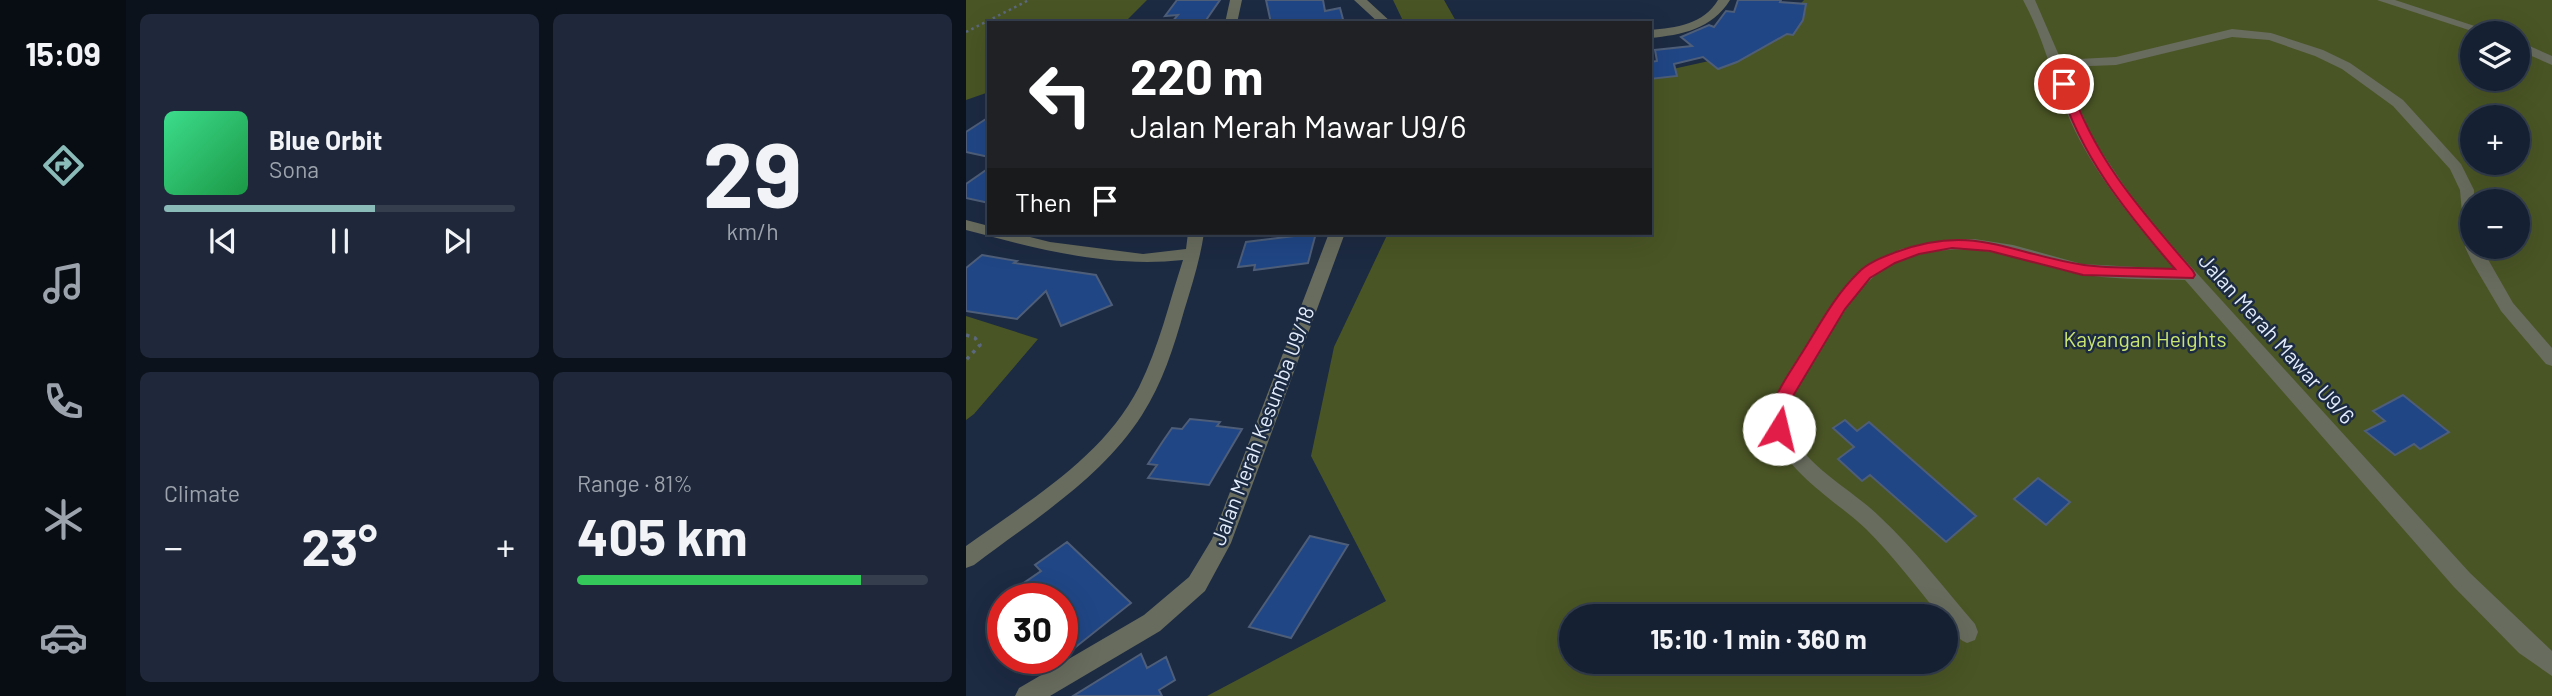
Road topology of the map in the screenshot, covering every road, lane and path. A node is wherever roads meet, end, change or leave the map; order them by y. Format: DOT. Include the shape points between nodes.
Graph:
graph roads {
  1 [pos="1028,0"];
  2 [pos="1236,0"];
  3 [pos="1360,0"];
  4 [pos="1724,0"];
  5 [pos="2029,0"];
  6 [pos="2383,0"];
  7 [pos="987,21"];
  8 [pos="987,21"];
  9 [pos="1231,21"];
  10 [pos="1384,21"];
  11 [pos="2460,24"];
  12 [pos="966,32"];
  13 [pos="1652,34"];
  14 [pos="2530,51"];
  15 [pos="2552,61"];
  16 [pos="2058,64"];
  17 [pos="2467,189"];
  18 [pos="966,225"];
  19 [pos="987,230"];
  20 [pos="1003,235"];
  21 [pos="1196,235"];
  22 [pos="1336,235"];
  23 [pos="1193,254"];
  24 [pos="2478,259"];
  25 [pos="2188,275"];
  26 [pos="966,335"];
  27 [pos="2552,359"];
  28 [pos="966,360"];
  29 [pos="966,558"];
  30 [pos="1967,632"];
  31 [pos="2552,664"];
  32 [pos="1027,696"];
  1 -- 7 [label="path"];
  2 -- 9 [label="street"];
  3 -- 10 [label="street"];
  4 -- 13 [label="street" via="1703,22"];
  5 -- 16 [label="street, Jalan Merah Mawar U9/6"];
  6 -- 11 [label="street"];
  8 -- 12 [label="path"];
  14 -- 15 [label="street"];
  16 -- 17 [label="street" via="2116,61 2232,33 2271,37 2347,66 2398,103 2456,167"];
  16 -- 25 [label="street, Jalan Merah Mawar U9/6" via="2095,157"];
  18 -- 19 [label="street"];
  20 -- 23 [label="street" via="1050,247 1143,259"];
  21 -- 23 [label="street"];
  22 -- 32 [label="street, Jalan Merah Kesumba U9/18" via="1221,542 1197,584 1152,623"];
  23 -- 29 [label="street" via="1152,378 1124,426 1084,470"];
  24 -- 27 [label="street" via="2519,322"];
  25 -- 30 [label="street" via="2083,270 1990,246 1952,244 1917,250 1865,274 1833,316 1782,400 1779,429 1801,460 1909,561"];
  25 -- 31 [label="street, Jalan Merah Mawar U9/6" via="2462,580"];
  26 -- 28 [label="path" via="980,345"];
}
